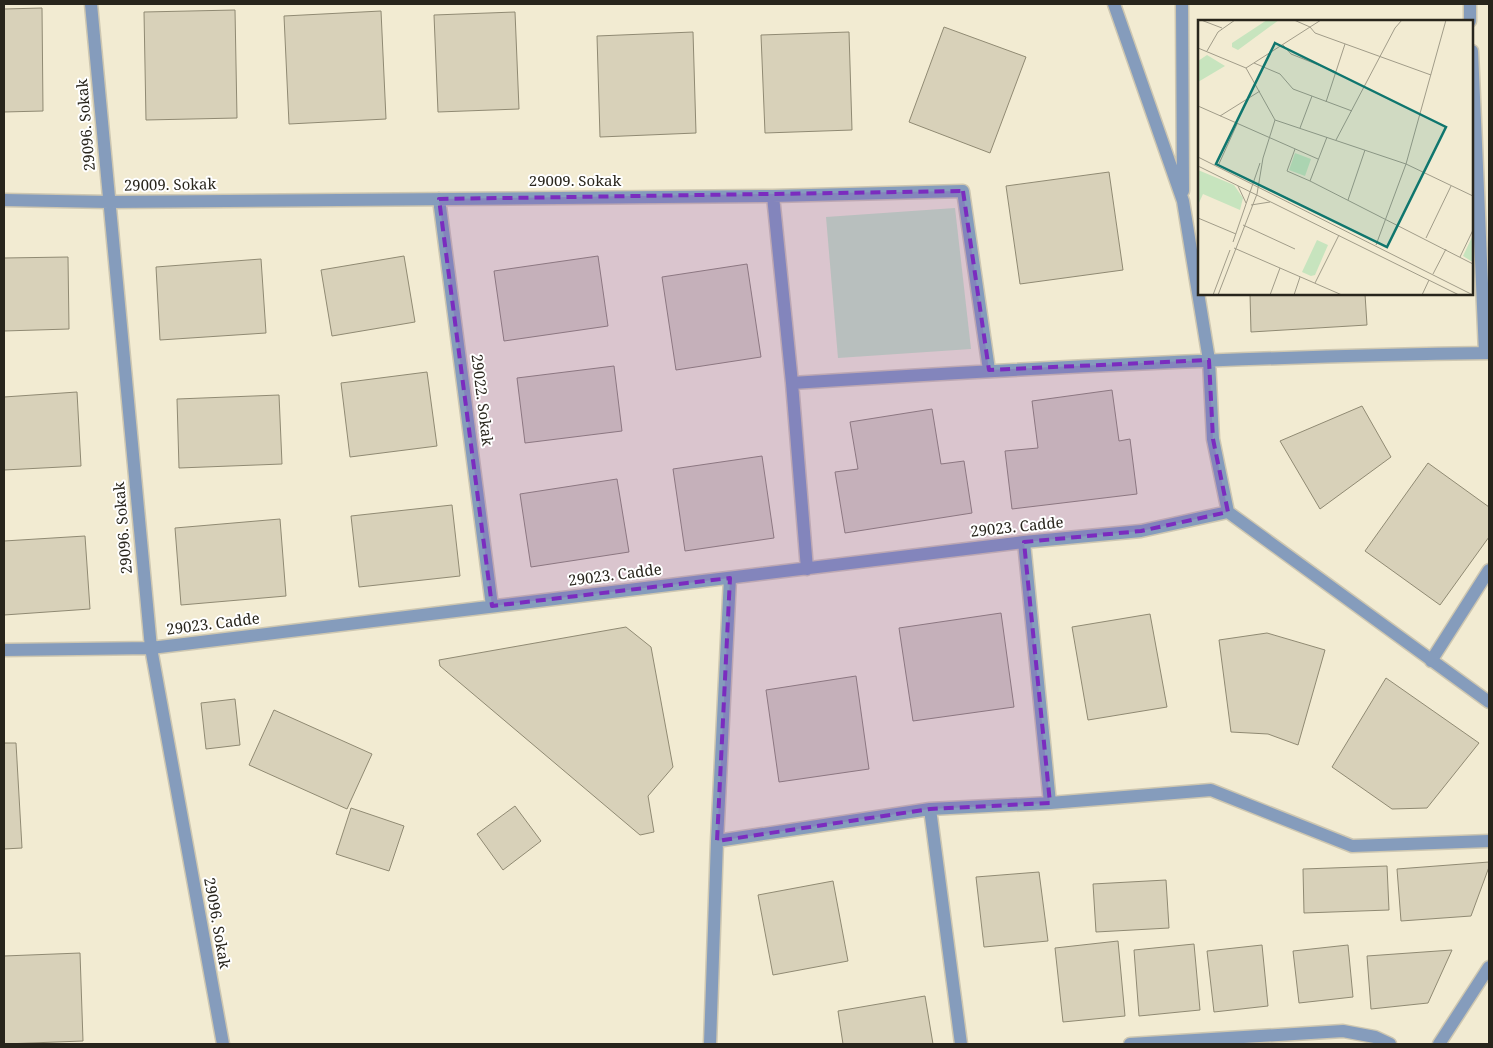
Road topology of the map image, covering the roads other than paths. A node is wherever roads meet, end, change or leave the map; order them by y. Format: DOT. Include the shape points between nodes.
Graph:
graph roads {
  1 [pos="91,4"];
  2 [pos="1114,4"];
  3 [pos="1182,4"];
  4 [pos="1470,4"];
  5 [pos="1470,20"];
  6 [pos="1473,71"];
  7 [pos="773,196"];
  8 [pos="439,199"];
  9 [pos="4,200"];
  10 [pos="109,202"];
  11 [pos="1183,202"];
  12 [pos="1198,290"];
  13 [pos="1199,295"];
  14 [pos="1487,353"];
  15 [pos="1210,360"];
  16 [pos="989,370"];
  17 [pos="792,383"];
  18 [pos="1228,512"];
  19 [pos="1024,542"];
  20 [pos="807,569"];
  21 [pos="1489,570"];
  22 [pos="730,578"];
  23 [pos="492,606"];
  24 [pos="151,648"];
  25 [pos="4,650"];
  26 [pos="1431,661"];
  27 [pos="1489,702"];
  28 [pos="1050,803"];
  29 [pos="930,809"];
  30 [pos="717,841"];
  31 [pos="1489,842"];
  32 [pos="1489,967"];
  33 [pos="223,1044"];
  34 [pos="710,1044"];
  35 [pos="961,1044"];
  36 [pos="1130,1044"];
  37 [pos="1390,1044"];
  38 [pos="1439,1044"];
  1 -- 10 [label="street, 29096. Sokak"];
  2 -- 11 [label="street"];
  3 -- 11 [label="street"];
  4 -- 5 [label="street"];
  6 -- 14 [label="street"];
  7 -- 8 [label="street, 29009. Sokak"];
  7 -- 16 [label="street, 29009. Sokak" via="963,190"];
  7 -- 17 [label="street"];
  8 -- 10 [label="street, 29009. Sokak"];
  8 -- 23 [label="street, 29022. Sokak"];
  9 -- 10 [label="street, 29009. Sokak"];
  10 -- 24 [label="street, 29096. Sokak"];
  11 -- 12 [label="street"];
  13 -- 15 [label="street"];
  14 -- 15 [label="street"];
  15 -- 16 [label="street"];
  15 -- 18 [label="street" via="1213,439"];
  16 -- 17 [label="street"];
  17 -- 20 [label="street"];
  18 -- 19 [label="street, 29023. Cadde" via="1141,531"];
  18 -- 26 [label="street"];
  19 -- 20 [label="street, 29023. Cadde"];
  19 -- 28 [label="street"];
  20 -- 22 [label="street, 29023. Cadde"];
  21 -- 26 [label="street"];
  22 -- 23 [label="street, 29023. Cadde"];
  22 -- 30 [label="street"];
  23 -- 24 [label="street, 29023. Cadde"];
  24 -- 25 [label="street, 29023. Cadde"];
  24 -- 33 [label="street, 29096. Sokak"];
  26 -- 27 [label="street"];
  28 -- 29 [label="street"];
  28 -- 31 [label="street" via="1210,790 1352,846"];
  29 -- 30 [label="street"];
  29 -- 35 [label="street"];
  30 -- 34 [label="street"];
  32 -- 38 [label="street"];
  36 -- 37 [label="street" via="1343,1031 1375,1037"];
}
